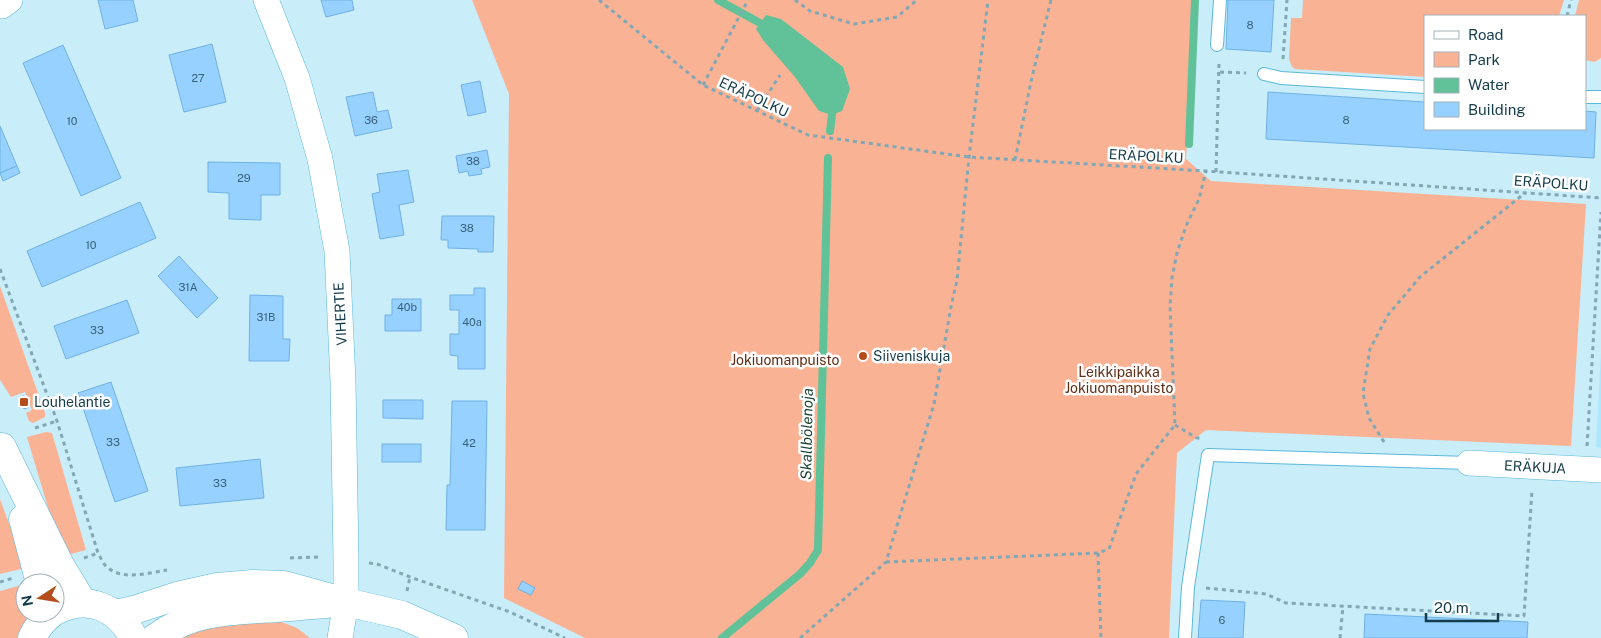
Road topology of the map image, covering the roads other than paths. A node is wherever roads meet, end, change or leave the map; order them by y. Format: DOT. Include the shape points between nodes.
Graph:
graph roads {
  1 [pos="266,0"];
  2 [pos="1220,0"];
  3 [pos="1217,45"];
  4 [pos="1264,74"];
  5 [pos="1424,87"];
  6 [pos="1586,97"];
  7 [pos="1601,97"];
  8 [pos="1,444"];
  9 [pos="1594,462"];
  10 [pos="1469,463"];
  11 [pos="38,573"];
  12 [pos="346,602"];
  13 [pos="83,603"];
  14 [pos="65,608"];
  15 [pos="115,614"];
  16 [pos="134,638"];
  17 [pos="155,638"];
  18 [pos="340,638"];
  19 [pos="454,638"];
  20 [pos="1185,638"];
  1 -- 12 [label="street, VIHERTIE" via="297,78 320,159 337,251 343,381"];
  2 -- 3 [label="lane"];
  4 -- 5 [label="lane" via="1281,78"];
  6 -- 7 [label="lane"];
  8 -- 11 [label="main road"];
  8 -- 13 [label="main road" via="60,565"];
  9 -- 10 [label="street, ERÄKUJA"];
  10 -- 20 [label="lane" via="1208,455 1188,586"];
  12 -- 15 [label="main road" via="284,585 253,584 217,587"];
  12 -- 17 [label="main road" via="217,612 199,616"];
  12 -- 18 [label="street, VIHERTIE"];
  12 -- 19 [label="main road" via="402,615"];
  13 -- 14 [label="main road"];
  13 -- 15 [label="main road" via="95,604"];
  15 -- 16 [label="main road"];
}
